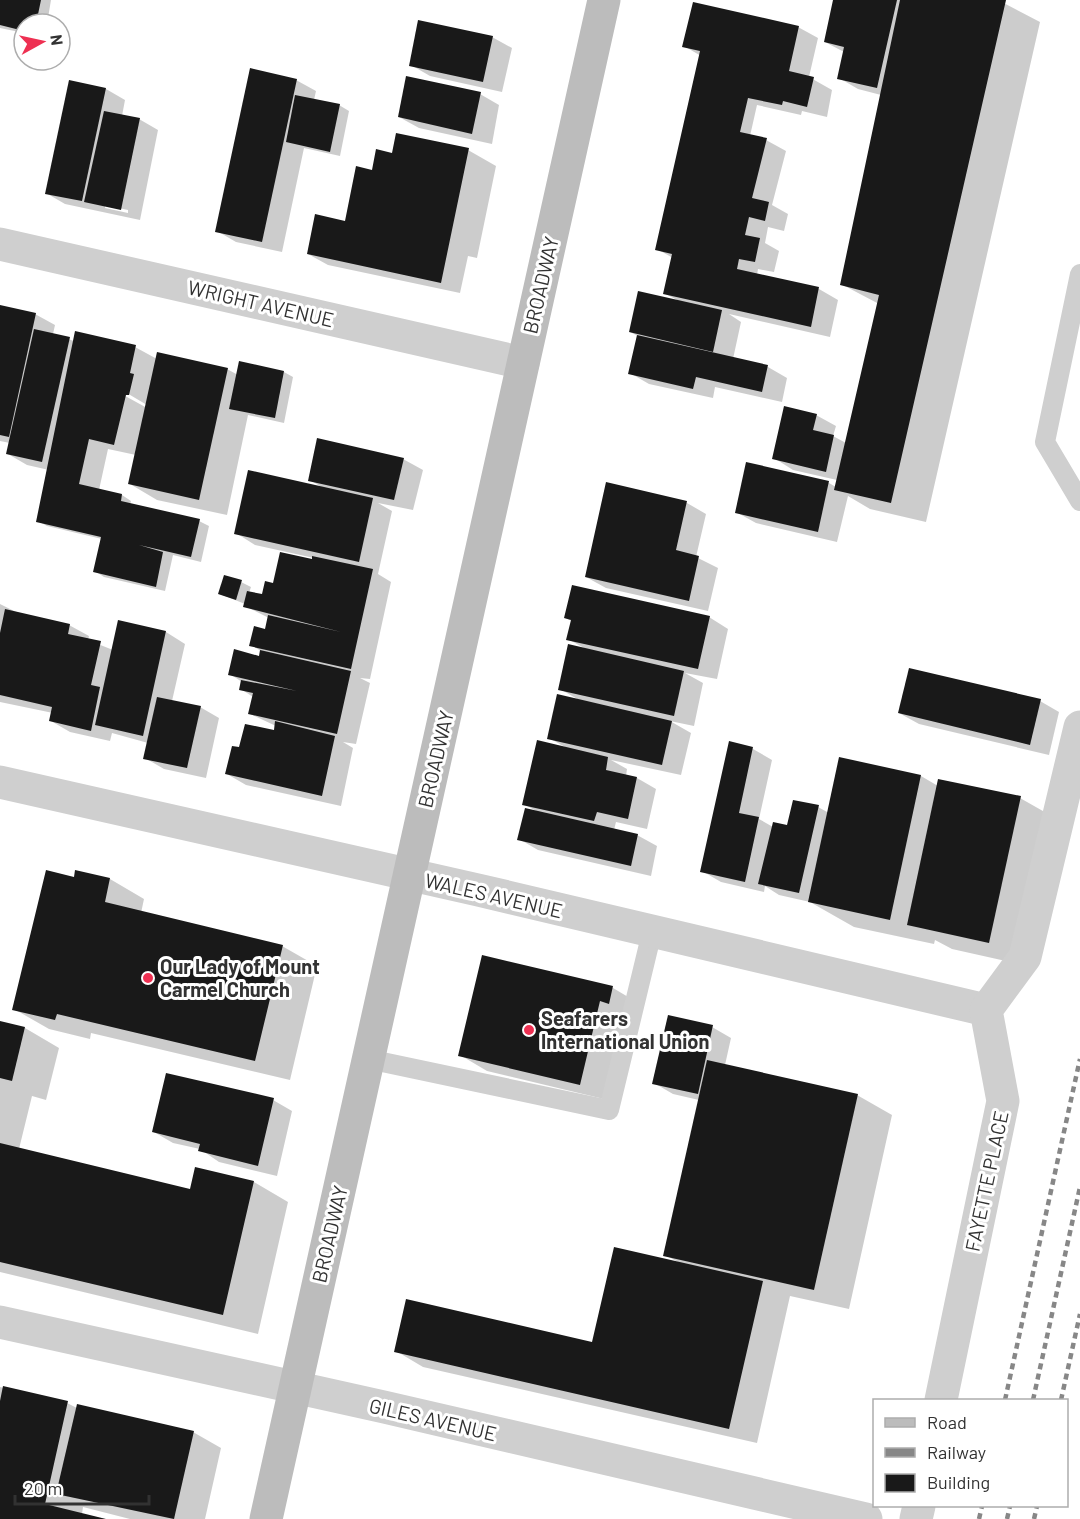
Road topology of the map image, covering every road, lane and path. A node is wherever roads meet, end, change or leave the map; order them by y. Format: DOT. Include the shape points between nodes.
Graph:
graph roads {
  1 [pos="604,0"];
  2 [pos="0,244"];
  3 [pos="1080,274"];
  4 [pos="523,363"];
  5 [pos="1080,501"];
  6 [pos="1080,727"];
  7 [pos="0,782"];
  8 [pos="409,876"];
  9 [pos="652,932"];
  10 [pos="986,1010"];
  11 [pos="368,1059"];
  12 [pos="0,1322"];
  13 [pos="294,1389"];
  14 [pos="941,1399"];
  15 [pos="266,1519"];
  16 [pos="866,1519"];
  1 -- 4 [label="street, BROADWAY"];
  2 -- 4 [label="street, WRIGHT AVENUE"];
  3 -- 5 [label="lane" via="1045,442"];
  4 -- 8 [label="street, BROADWAY"];
  6 -- 10 [label="street" via="1025,957"];
  7 -- 8 [label="street, WALES AVENUE"];
  8 -- 9 [label="street, WALES AVENUE"];
  8 -- 11 [label="street, BROADWAY"];
  9 -- 10 [label="street, WALES AVENUE"];
  9 -- 11 [label="lane" via="609,1110"];
  10 -- 14 [label="street, FAYETTE PLACE" via="1003,1101"];
  11 -- 13 [label="street, BROADWAY"];
  12 -- 13 [label="street, GILES AVENUE"];
  13 -- 15 [label="street, BROADWAY"];
  13 -- 16 [label="street, GILES AVENUE"];
}
